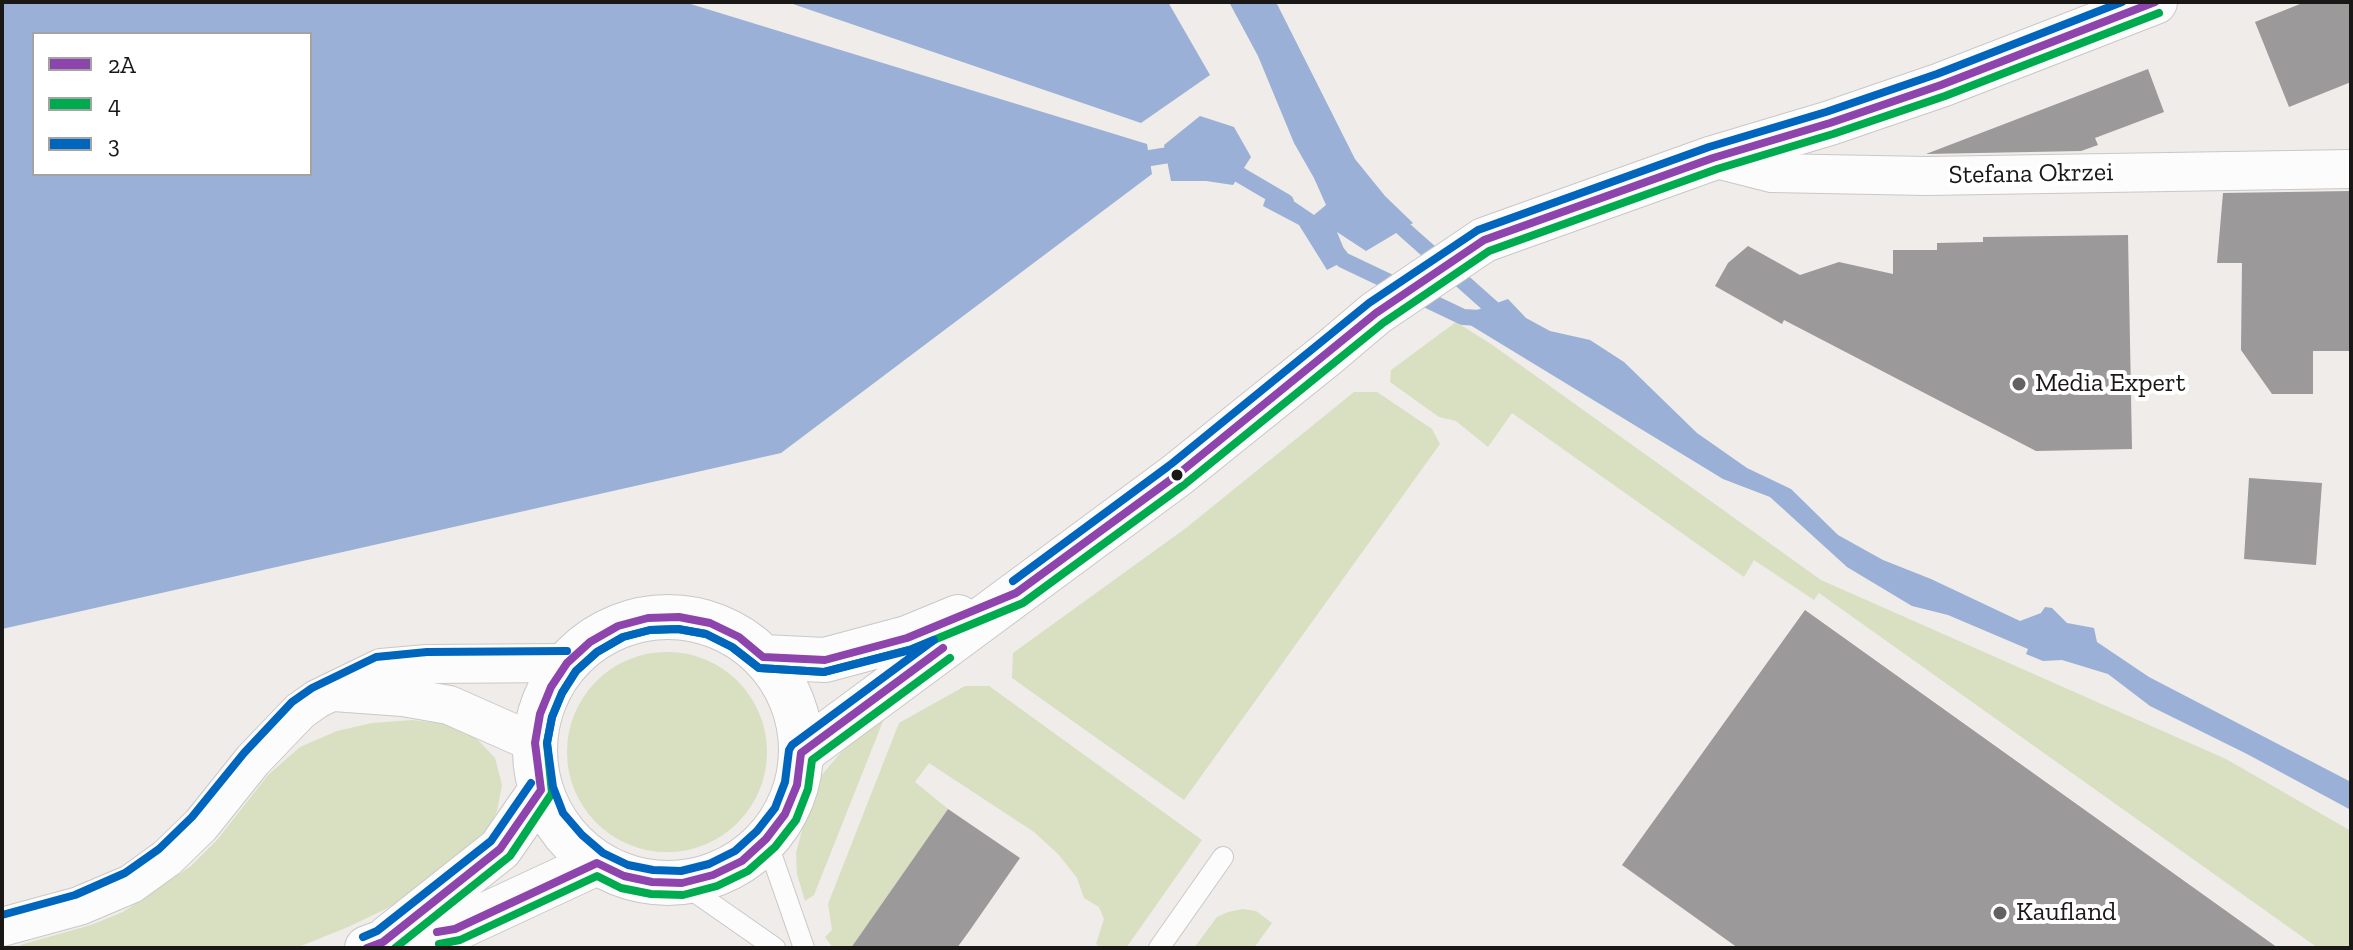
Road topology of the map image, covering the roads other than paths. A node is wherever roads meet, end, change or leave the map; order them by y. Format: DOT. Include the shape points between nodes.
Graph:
graph roads {
  1 [pos="2155,2"];
  2 [pos="1713,158"];
  3 [pos="2351,169"];
  4 [pos="1016,593"];
  5 [pos="763,657"];
  6 [pos="567,663"];
  7 [pos="334,692"];
  8 [pos="535,743"];
  9 [pos="801,753"];
  10 [pos="541,790"];
  11 [pos="766,839"];
  12 [pos="1223,857"];
  13 [pos="597,863"];
  14 [pos="682,883"];
  15 [pos="2,927"];
  16 [pos="375,945"];
  17 [pos="775,948"];
  18 [pos="804,948"];
  19 [pos="1159,948"];
  1 -- 2 [label="main road" via="1941,85"];
  2 -- 3 [label="street, Stefana Okrzei" via="1772,173"];
  2 -- 4 [label="main road" via="1484,240 1376,313 1177,475"];
  4 -- 5 [label="main road" via="907,638 825,660"];
  4 -- 9 [label="main road"];
  5 -- 6 [label="main road" via="710,623 679,617 618,626"];
  5 -- 9 [label="main road" via="784,685 797,717"];
  6 -- 7 [label="street" via="381,668"];
  6 -- 8 [label="main road" via="540,714"];
  7 -- 8 [label="street" via="449,705"];
  7 -- 15 [label="street" via="287,723 201,825 131,884 79,906"];
  8 -- 10 [label="main road"];
  9 -- 11 [label="main road" via="797,785 785,814"];
  10 -- 13 [label="main road" via="553,819"];
  10 -- 16 [label="main road" via="500,849"];
  11 -- 14 [label="main road" via="742,861"];
  11 -- 18 [label="lane"];
  12 -- 19 [label="lane"];
  13 -- 14 [label="main road" via="624,876"];
  13 -- 16 [label="main road" via="455,929"];
  14 -- 17 [label="lane"];
}
